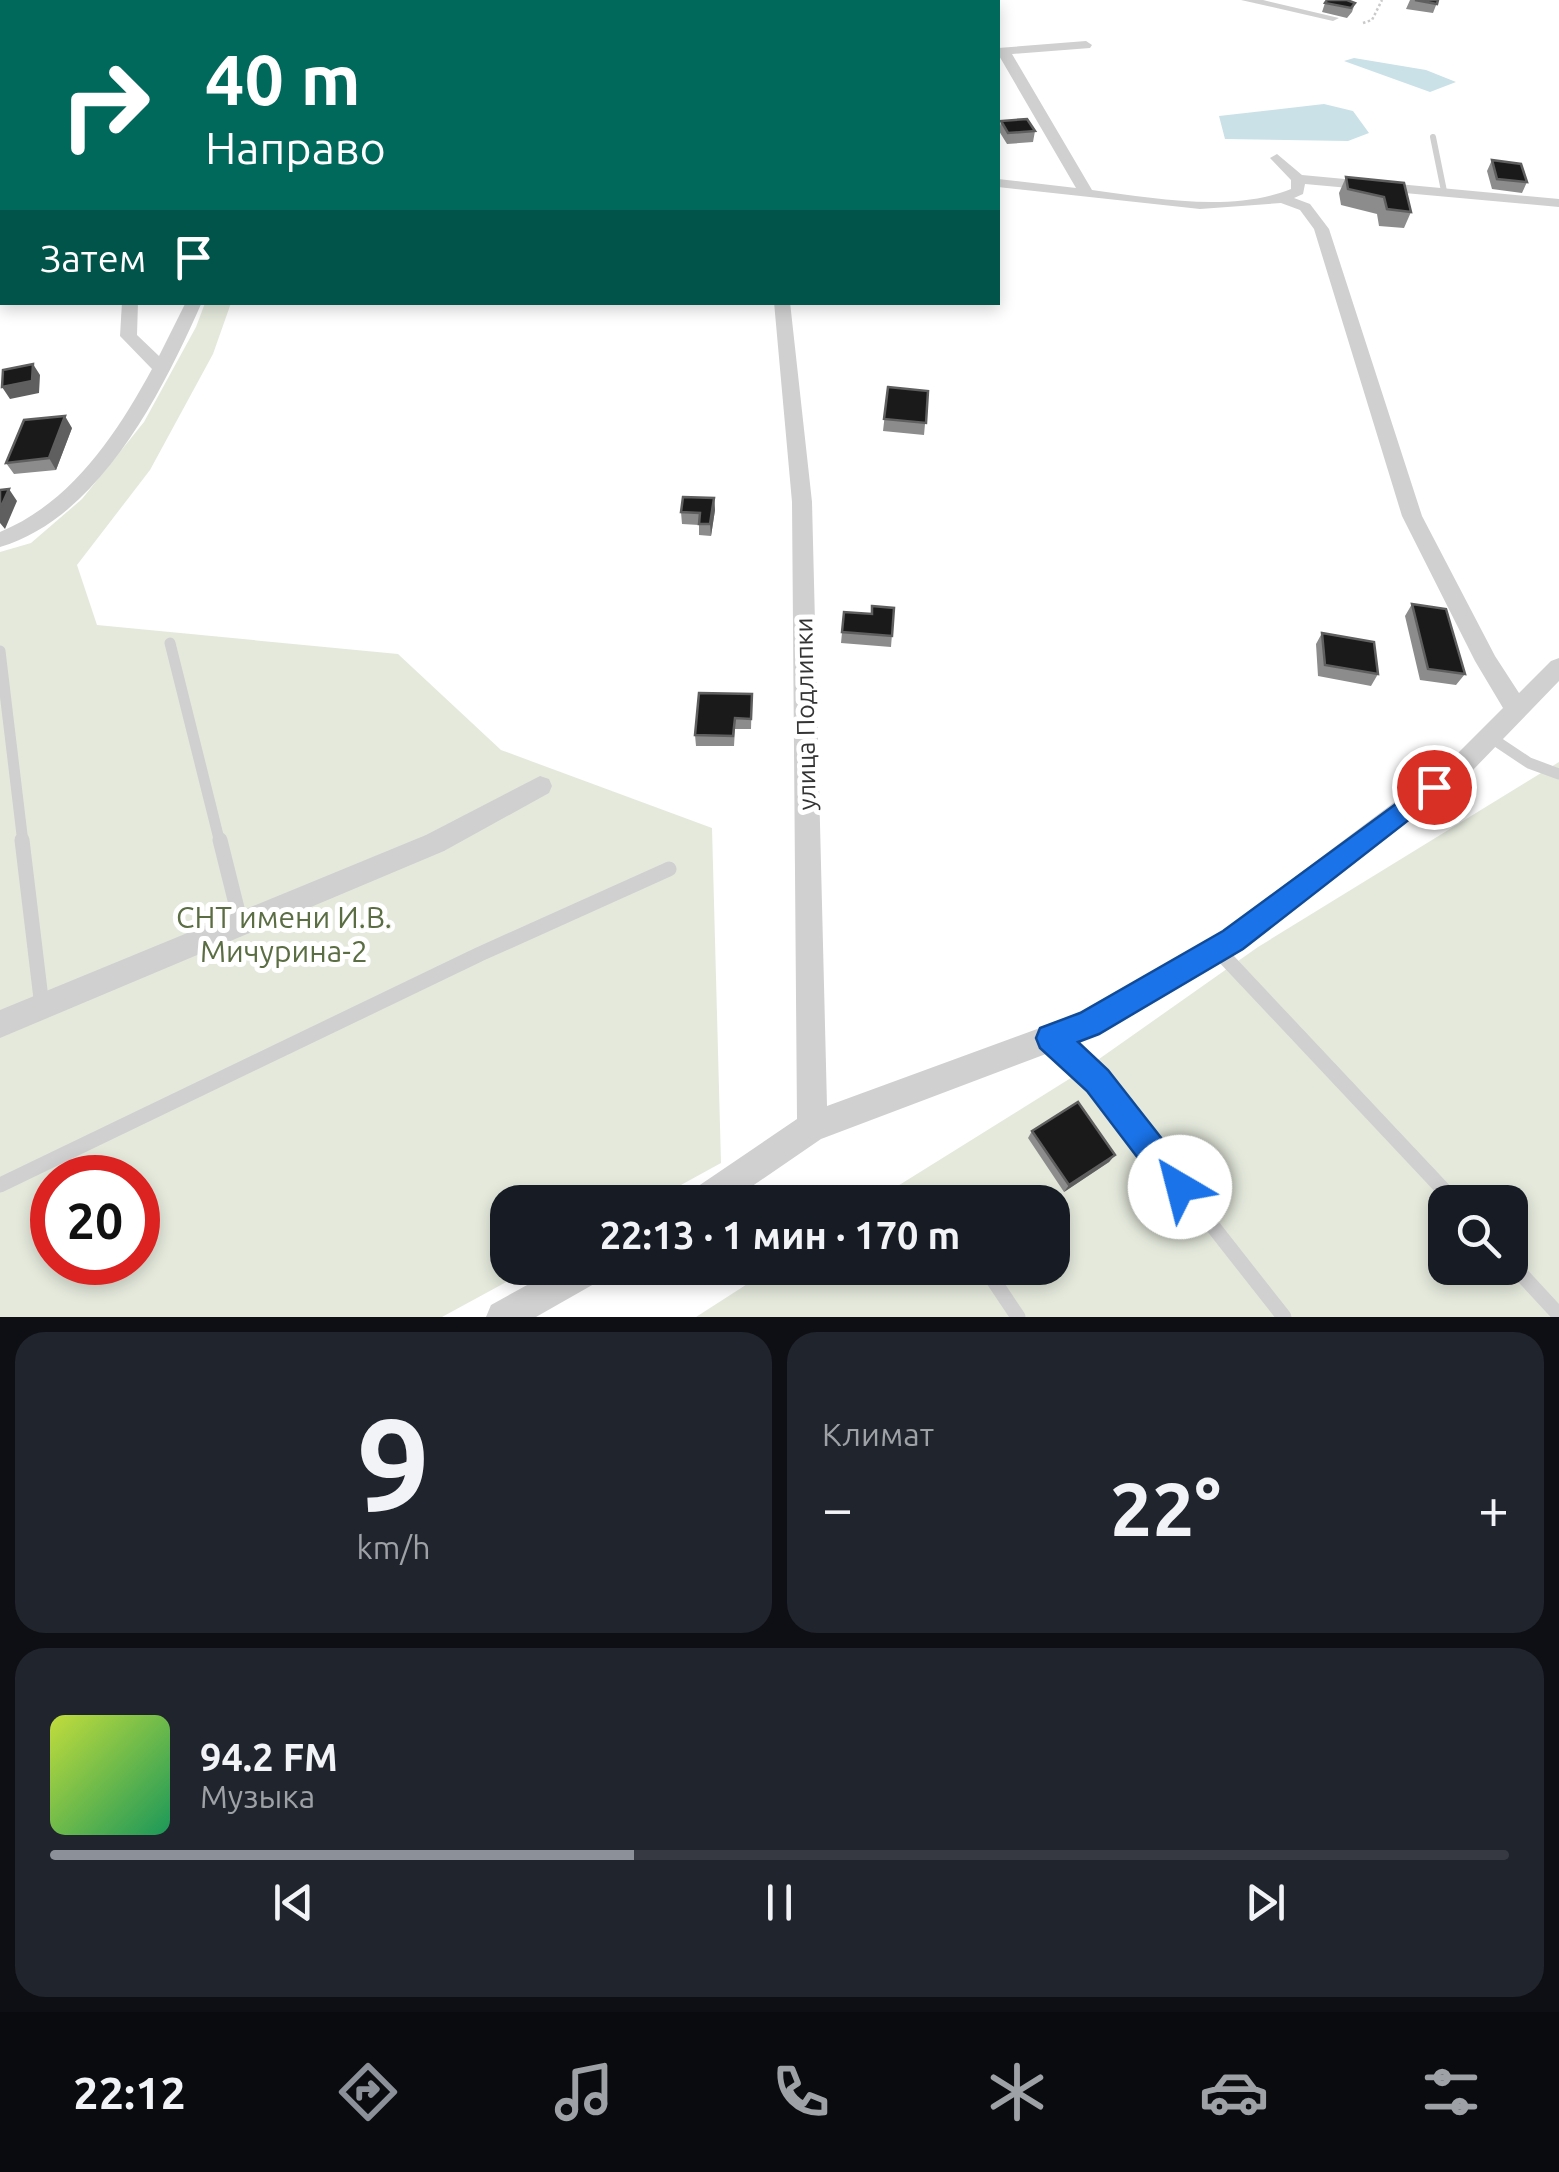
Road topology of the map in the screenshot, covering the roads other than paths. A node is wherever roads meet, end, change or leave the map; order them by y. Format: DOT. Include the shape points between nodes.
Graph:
graph roads {
  1 [pos="1247,0"];
  2 [pos="1332,18"];
  3 [pos="1086,45"];
  4 [pos="1001,51"];
  5 [pos="1433,137"];
  6 [pos="1277,158"];
  7 [pos="1298,179"];
  8 [pos="1000,183"];
  9 [pos="1444,191"];
  10 [pos="1086,192"];
  11 [pos="1286,200"];
  12 [pos="1559,203"];
  13 [pos="130,305"];
  14 [pos="193,305"];
  15 [pos="782,305"];
  16 [pos="163,369"];
  17 [pos="0,540"];
  18 [pos="170,643"];
  19 [pos="0,651"];
  20 [pos="1559,668"];
  21 [pos="1517,710"];
  22 [pos="1490,737"];
  23 [pos="1559,774"];
  24 [pos="540,786"];
  25 [pos="670,870"];
  26 [pos="241,924"];
  27 [pos="1217,949"];
  28 [pos="42,1007"];
  29 [pos="0,1024"];
  30 [pos="1051,1038"];
  31 [pos="812,1127"];
  32 [pos="0,1184"];
  33 [pos="727,1185"];
  34 [pos="1439,1185"];
  35 [pos="1528,1281"];
  36 [pos="560,1285"];
  37 [pos="996,1285"];
  38 [pos="1559,1315"];
  39 [pos="503,1317"];
  40 [pos="1018,1317"];
  41 [pos="1284,1317"];
  1 -- 2 [label="street"];
  3 -- 4 [label="street"];
  4 -- 10 [label="street"];
  5 -- 9 [label="lane"];
  6 -- 7 [label="street"];
  7 -- 9 [label="street"];
  7 -- 11 [label="street" via="1298,191"];
  8 -- 10 [label="street"];
  9 -- 12 [label="street"];
  10 -- 11 [label="street" via="1160,201"];
  11 -- 21 [label="street" via="1305,207 1321,229 1412,516"];
  13 -- 16 [label="street" via="128,336"];
  14 -- 16 [label="street"];
  15 -- 31 [label="street, улица Подлипки" via="802,502"];
  16 -- 17 [label="street" via="92,472 48,517"];
  18 -- 26 [label="lane"];
  19 -- 28 [label="lane"];
  20 -- 21 [label="street"];
  21 -- 22 [label="street"];
  22 -- 23 [label="lane"];
  22 -- 27 [label="street"];
  24 -- 26 [label="street" via="436,843"];
  25 -- 32 [label="lane"];
  26 -- 28 [label="street"];
  27 -- 30 [label="street" via="1088,1024"];
  27 -- 34 [label="lane"];
  28 -- 29 [label="street"];
  30 -- 31 [label="street"];
  30 -- 41 [label="lane" via="1098,1080"];
  31 -- 33 [label="street"];
  35 -- 38 [label="lane"];
  36 -- 39 [label="street"];
  37 -- 40 [label="lane"];
}
